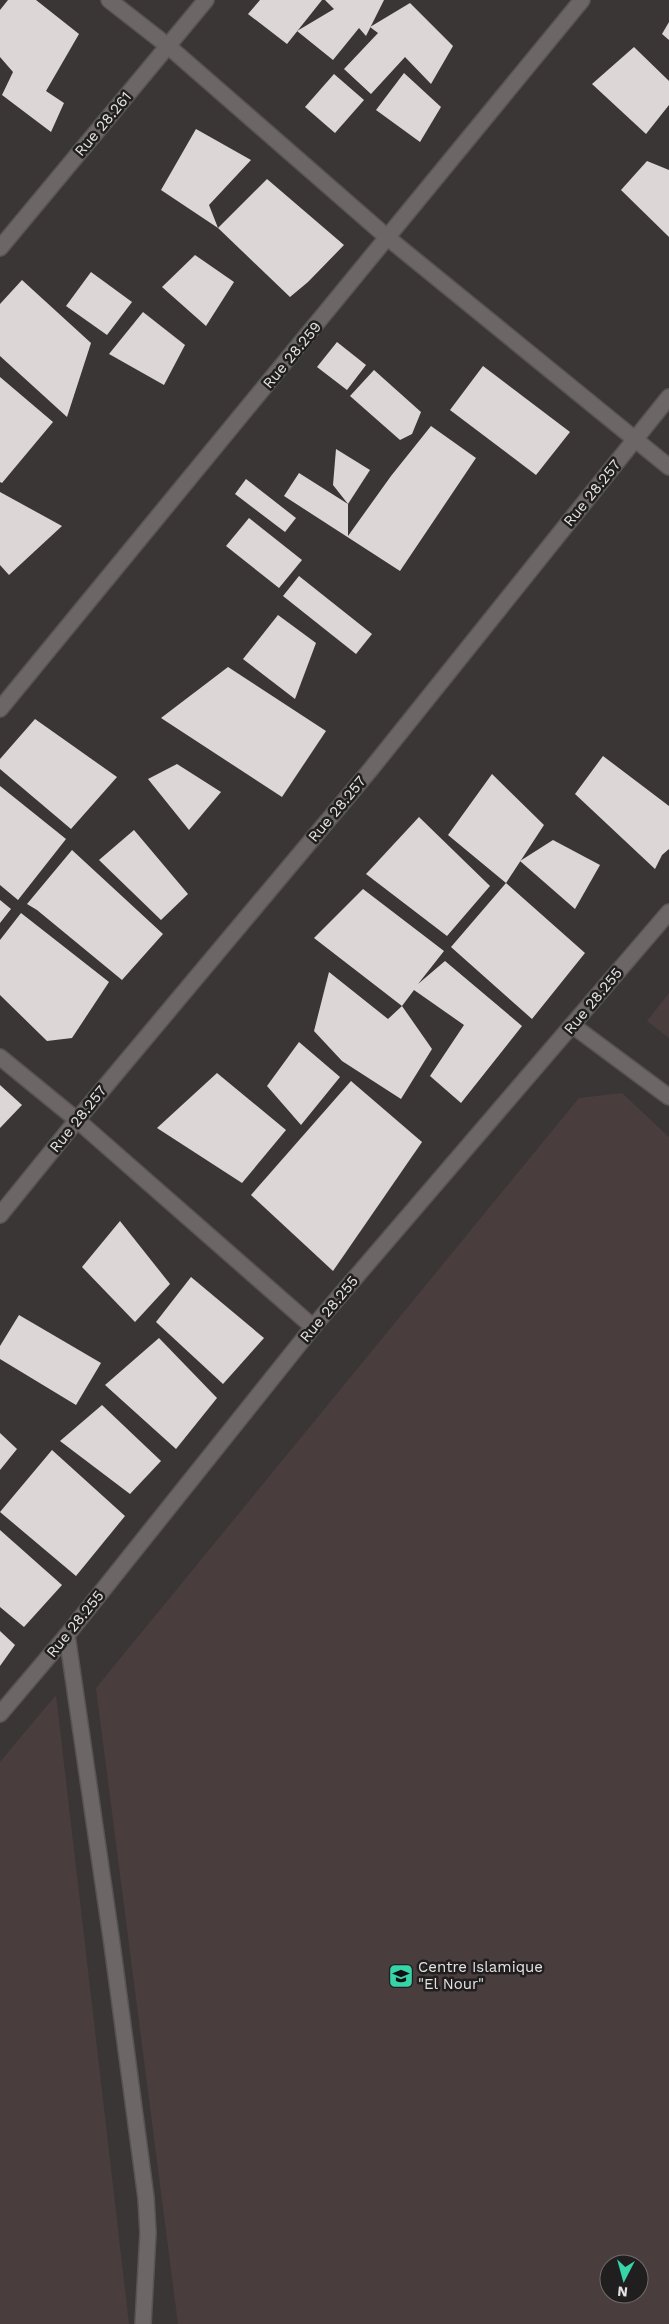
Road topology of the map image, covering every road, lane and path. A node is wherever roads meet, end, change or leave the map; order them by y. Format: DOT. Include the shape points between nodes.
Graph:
graph roads {
  1 [pos="109,0"];
  2 [pos="206,0"];
  3 [pos="582,0"];
  4 [pos="168,46"];
  5 [pos="388,238"];
  6 [pos="0,248"];
  7 [pos="669,397"];
  8 [pos="635,439"];
  9 [pos="669,467"];
  10 [pos="0,709"];
  11 [pos="669,912"];
  12 [pos="572,1025"];
  13 [pos="0,1057"];
  14 [pos="669,1097"];
  15 [pos="77,1120"];
  16 [pos="0,1215"];
  17 [pos="313,1327"];
  18 [pos="67,1635"];
  19 [pos="0,1714"];
  20 [pos="142,2324"];
  1 -- 4 [label="street"];
  2 -- 4 [label="street, Rue 28.261"];
  3 -- 5 [label="street, Rue 28.259"];
  4 -- 5 [label="street"];
  4 -- 6 [label="street, Rue 28.261"];
  5 -- 8 [label="street"];
  5 -- 10 [label="street, Rue 28.259"];
  7 -- 8 [label="street, Rue 28.257"];
  8 -- 9 [label="street"];
  8 -- 15 [label="street, Rue 28.257" via="371,769"];
  11 -- 12 [label="street, Rue 28.255"];
  12 -- 14 [label="street"];
  12 -- 17 [label="street, Rue 28.255"];
  13 -- 15 [label="street"];
  15 -- 16 [label="street, Rue 28.257"];
  15 -- 17 [label="street"];
  17 -- 18 [label="street, Rue 28.255"];
  18 -- 19 [label="street, Rue 28.255"];
  18 -- 20 [label="street" via="146,2198 148,2233"];
}
